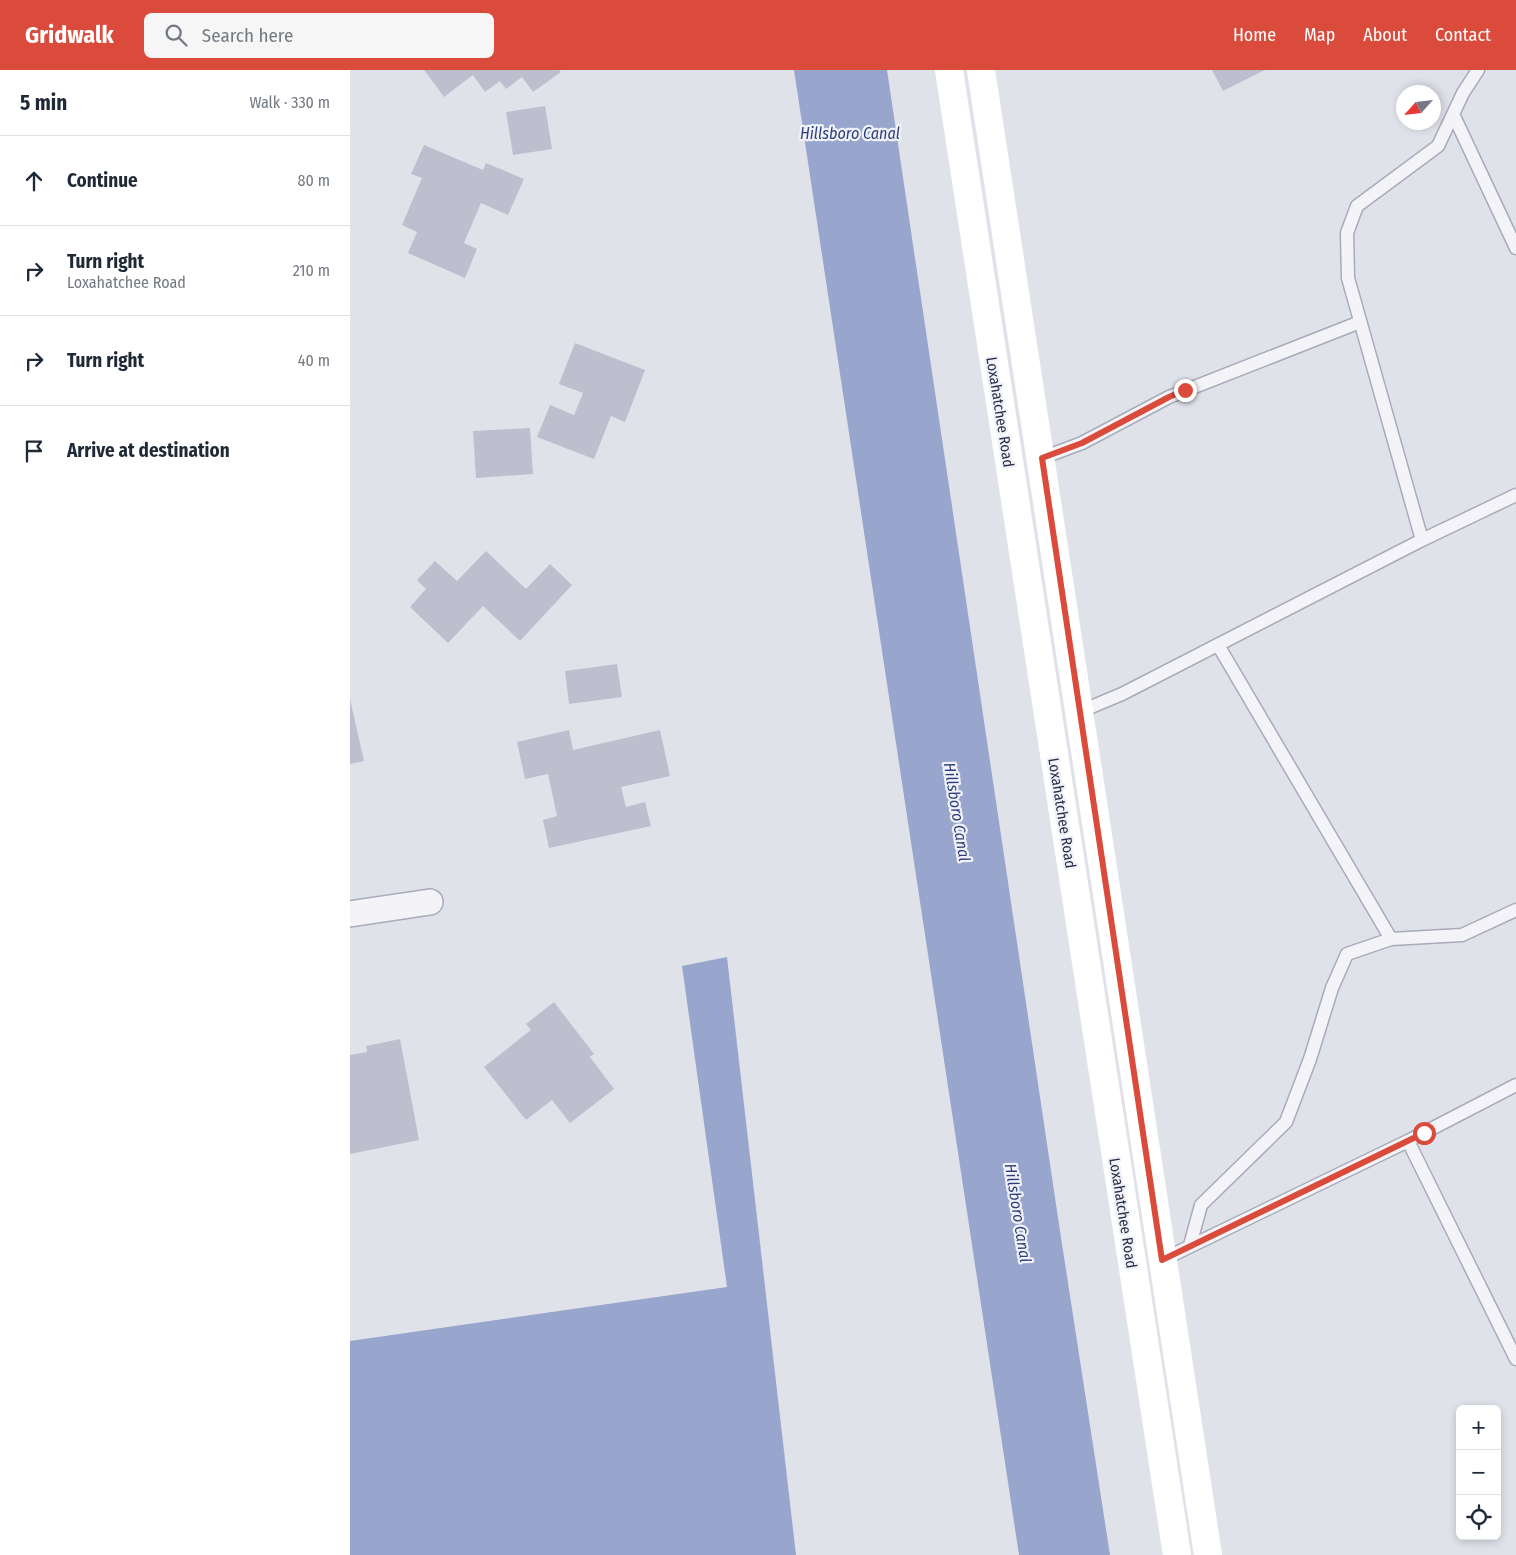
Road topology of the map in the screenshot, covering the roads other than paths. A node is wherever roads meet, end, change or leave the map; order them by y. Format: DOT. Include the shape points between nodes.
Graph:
graph roads {
  1 [pos="949,70"];
  2 [pos="981,70"];
  3 [pos="1478,70"];
  4 [pos="1453,114"];
  5 [pos="1516,248"];
  6 [pos="1360,322"];
  7 [pos="1042,458"];
  8 [pos="1516,495"];
  9 [pos="1422,540"];
  10 [pos="1218,645"];
  11 [pos="1079,712"];
  12 [pos="430,902"];
  13 [pos="1516,910"];
  14 [pos="350,914"];
  15 [pos="1391,939"];
  16 [pos="1516,1085"];
  17 [pos="1408,1141"];
  18 [pos="1190,1245"];
  19 [pos="1162,1260"];
  20 [pos="1516,1359"];
  21 [pos="1176,1555"];
  22 [pos="1208,1555"];
  1 -- 21 [label="main road, Loxahatchee Road"];
  2 -- 7 [label="main road, Loxahatchee Road"];
  3 -- 4 [label="lane"];
  4 -- 5 [label="lane"];
  4 -- 6 [label="lane" via="1438,146 1357,206 1347,233 1348,278"];
  6 -- 7 [label="lane" via="1169,397 1082,443"];
  6 -- 9 [label="lane"];
  7 -- 11 [label="main road, Loxahatchee Road"];
  8 -- 9 [label="lane"];
  9 -- 10 [label="lane"];
  10 -- 11 [label="lane"];
  10 -- 15 [label="lane"];
  11 -- 19 [label="main road, Loxahatchee Road"];
  12 -- 14 [label="street"];
  13 -- 15 [label="lane" via="1462,936"];
  15 -- 18 [label="lane" via="1347,954 1286,1122 1201,1205"];
  16 -- 17 [label="lane"];
  17 -- 18 [label="lane"];
  17 -- 20 [label="lane"];
  18 -- 19 [label="lane"];
  19 -- 22 [label="main road, Loxahatchee Road"];
}
